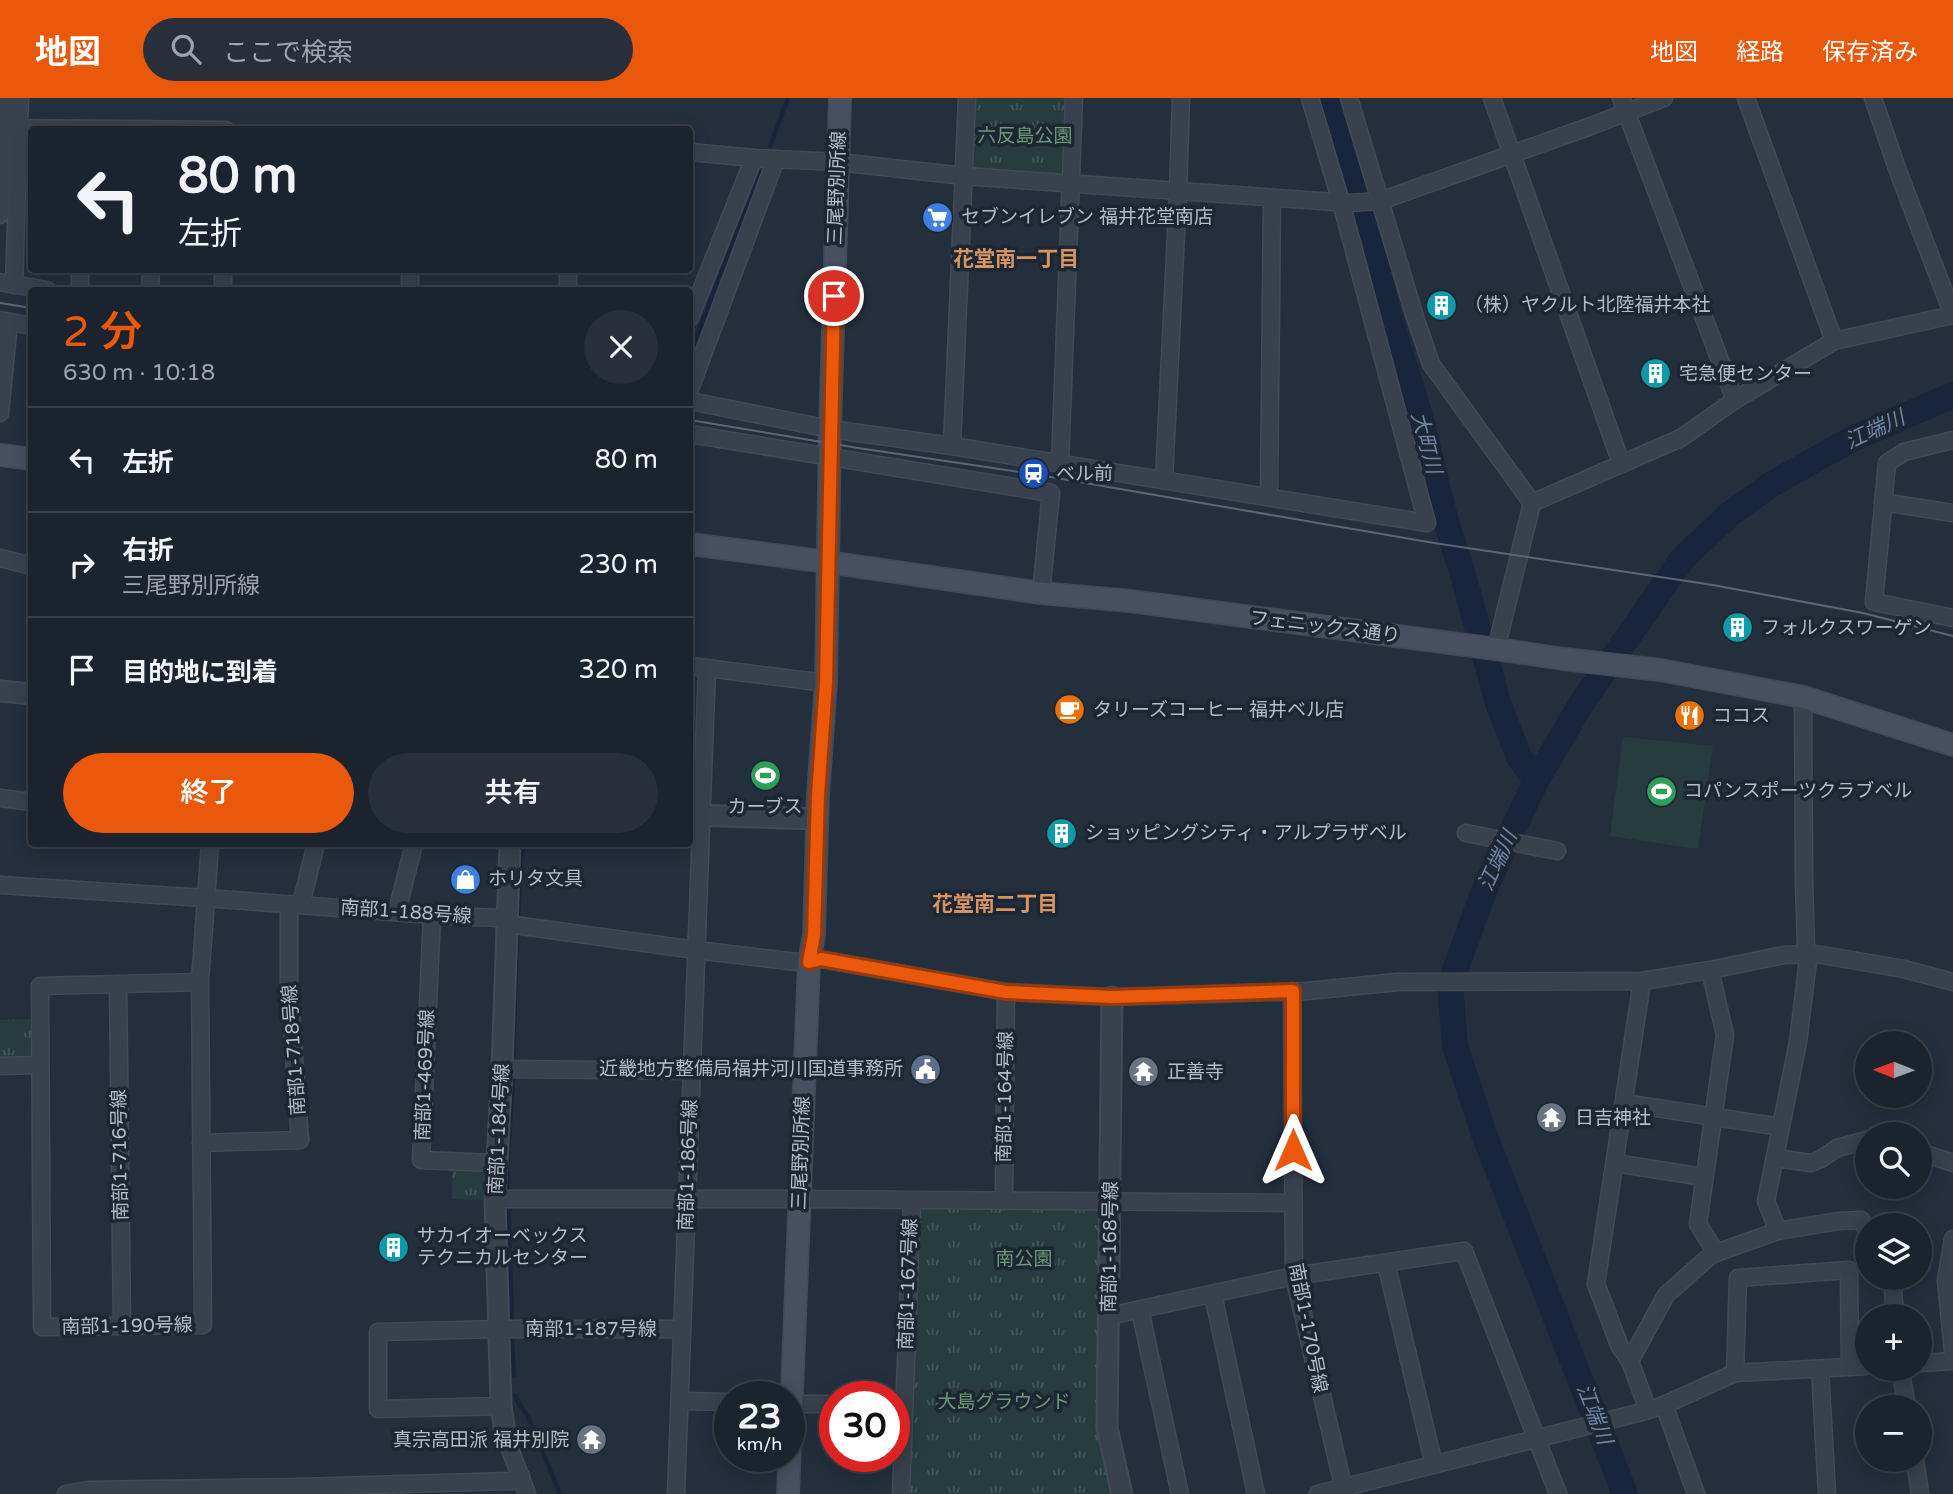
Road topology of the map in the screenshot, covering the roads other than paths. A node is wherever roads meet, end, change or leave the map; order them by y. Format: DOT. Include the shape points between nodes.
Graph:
graph roads {
  1 [pos="4,98"];
  2 [pos="20,98"];
  3 [pos="840,98"];
  4 [pos="967,98"];
  5 [pos="1074,98"];
  6 [pos="1181,98"];
  7 [pos="1310,98"];
  8 [pos="1349,98"];
  9 [pos="1492,98"];
  10 [pos="1664,98"];
  11 [pos="1746,98"];
  12 [pos="1873,98"];
  13 [pos="1623,105"];
  14 [pos="7,128"];
  15 [pos="28,128"];
  16 [pos="693,152"];
  17 [pos="1512,153"];
  18 [pos="754,158"];
  19 [pos="776,159"];
  20 [pos="838,162"];
  21 [pos="964,176"];
  22 [pos="1069,184"];
  23 [pos="1178,192"];
  24 [pos="1272,198"];
  25 [pos="1376,201"];
  26 [pos="1345,203"];
  27 [pos="0,215"];
  28 [pos="7,284"];
  29 [pos="28,287"];
  30 [pos="693,310"];
  31 [pos="1953,315"];
  32 [pos="5,321"];
  33 [pos="28,325"];
  34 [pos="1834,341"];
  35 [pos="693,381"];
  36 [pos="1735,400"];
  37 [pos="693,402"];
  38 [pos="0,413"];
  39 [pos="830,429"];
  40 [pos="693,434"];
  41 [pos="1953,440"];
  42 [pos="952,446"];
  43 [pos="0,455"];
  44 [pos="830,457"];
  45 [pos="28,458"];
  46 [pos="1060,463"];
  47 [pos="1621,463"];
  48 [pos="1164,480"];
  49 [pos="1269,497"];
  50 [pos="1883,502"];
  51 [pos="1532,503"];
  52 [pos="1953,513"];
  53 [pos="693,544"];
  54 [pos="0,558"];
  55 [pos="827,562"];
  56 [pos="28,565"];
  57 [pos="1041,593"];
  58 [pos="1953,618"];
  59 [pos="1496,649"];
  60 [pos="693,666"];
  61 [pos="707,668"];
  62 [pos="826,683"];
  63 [pos="0,691"];
  64 [pos="28,694"];
  65 [pos="1803,697"];
  66 [pos="1953,745"];
  67 [pos="0,798"];
  68 [pos="28,802"];
  69 [pos="695,815"];
  70 [pos="817,819"];
  71 [pos="1466,833"];
  72 [pos="210,847"];
  73 [pos="315,847"];
  74 [pos="413,847"];
  75 [pos="510,847"];
  76 [pos="1557,851"];
  77 [pos="0,886"];
  78 [pos="205,898"];
  79 [pos="295,904"];
  80 [pos="397,911"];
  81 [pos="432,915"];
  82 [pos="506,921"];
  83 [pos="696,950"];
  84 [pos="1807,954"];
  85 [pos="809,962"];
  86 [pos="1710,971"];
  87 [pos="1642,981"];
  88 [pos="200,982"];
  89 [pos="1953,982"];
  90 [pos="118,984"];
  91 [pos="1293,991"];
  92 [pos="1006,992"];
  93 [pos="1112,997"];
  94 [pos="40,1065"];
  95 [pos="0,1066"];
  96 [pos="502,1069"];
  97 [pos="691,1071"];
  98 [pos="1624,1103"];
  99 [pos="1713,1117"];
  100 [pos="1781,1127"];
  101 [pos="201,1143"];
  102 [pos="1855,1144"];
  103 [pos="1932,1156"];
  104 [pos="1775,1157"];
  105 [pos="496,1163"];
  106 [pos="1615,1163"];
  107 [pos="1953,1163"];
  108 [pos="1703,1177"];
  109 [pos="495,1199"];
  110 [pos="687,1199"];
  111 [pos="799,1199"];
  112 [pos="912,1201"];
  113 [pos="1004,1201"];
  114 [pos="1111,1202"];
  115 [pos="1293,1203"];
  116 [pos="1855,1220"];
  117 [pos="1778,1231"];
  118 [pos="1953,1239"];
  119 [pos="1716,1253"];
  120 [pos="1951,1260"];
  121 [pos="1386,1263"];
  122 [pos="1294,1276"];
  123 [pos="1213,1295"];
  124 [pos="1140,1310"];
  125 [pos="1109,1316"];
  126 [pos="122,1326"];
  127 [pos="500,1329"];
  128 [pos="682,1329"];
  129 [pos="1953,1351"];
  130 [pos="1630,1361"];
  131 [pos="1953,1361"];
  132 [pos="1932,1362"];
  133 [pos="1850,1366"];
  134 [pos="1855,1366"];
  135 [pos="1820,1368"];
  136 [pos="1735,1373"];
  137 [pos="791,1381"];
  138 [pos="901,1381"];
  139 [pos="680,1401"];
  140 [pos="714,1402"];
  141 [pos="1664,1405"];
  142 [pos="501,1406"];
  143 [pos="1648,1410"];
  144 [pos="1544,1438"];
  145 [pos="506,1439"];
  146 [pos="1434,1465"];
  147 [pos="788,1472"];
  148 [pos="901,1472"];
  149 [pos="1917,1472"];
  150 [pos="521,1476"];
  151 [pos="435,1488"];
  152 [pos="299,1491"];
  153 [pos="1344,1491"];
  154 [pos="88,1492"];
  155 [pos="66,1494"];
  156 [pos="527,1494"];
  157 [pos="676,1494"];
  158 [pos="788,1494"];
  159 [pos="901,1494"];
  160 [pos="1122,1494"];
  161 [pos="1180,1494"];
  162 [pos="1256,1494"];
  163 [pos="1318,1494"];
  164 [pos="1558,1494"];
  165 [pos="1696,1494"];
  166 [pos="1827,1494"];
  167 [pos="1920,1494"];
  1 -- 14 [label="street"];
  2 -- 14 [label="street"];
  3 -- 20 [label="main road, 三尾野別所線"];
  4 -- 21 [label="street"];
  5 -- 22 [label="street"];
  6 -- 23 [label="street"];
  7 -- 26 [label="street"];
  8 -- 25 [label="street"];
  9 -- 17 [label="street"];
  10 -- 13 [label="street"];
  11 -- 34 [label="street"];
  12 -- 31 [label="street"];
  13 -- 17 [label="street"];
  13 -- 36 [label="street"];
  14 -- 15 [label="street"];
  14 -- 27 [label="street"];
  14 -- 28 [label="street"];
  16 -- 18 [label="street"];
  17 -- 25 [label="street"];
  17 -- 47 [label="street"];
  18 -- 19 [label="street"];
  18 -- 30 [label="street"];
  19 -- 20 [label="street"];
  19 -- 35 [label="street"];
  20 -- 21 [label="street"];
  20 -- 39 [label="main road, 三尾野別所線"];
  21 -- 22 [label="street"];
  21 -- 42 [label="street"];
  22 -- 23 [label="street"];
  22 -- 46 [label="street"];
  23 -- 24 [label="street"];
  23 -- 48 [label="street"];
  24 -- 26 [label="street"];
  24 -- 49 [label="street"];
  25 -- 26 [label="street"];
  25 -- 51 [label="street" via="1431,365"];
  26 -- 49 [label="street" via="1427,523"];
  28 -- 29 [label="street"];
  31 -- 34 [label="street"];
  32 -- 33 [label="street"];
  32 -- 38 [label="street"];
  34 -- 36 [label="street"];
  36 -- 47 [label="street" via="1681,438"];
  37 -- 39 [label="street"];
  39 -- 42 [label="street"];
  39 -- 44 [label="main road, 三尾野別所線"];
  40 -- 44 [label="street"];
  41 -- 50 [label="street" via="1904,452 1887,463"];
  42 -- 46 [label="street"];
  43 -- 45 [label="main road"];
  44 -- 55 [label="main road, 三尾野別所線"];
  44 -- 57 [label="street" via="1051,493"];
  46 -- 48 [label="street"];
  47 -- 51 [label="street"];
  48 -- 49 [label="street"];
  50 -- 52 [label="street"];
  50 -- 58 [label="street" via="1874,602"];
  51 -- 59 [label="street"];
  53 -- 55 [label="main road, フェニックス通り"];
  54 -- 56 [label="street"];
  55 -- 57 [label="main road, フェニックス通り"];
  55 -- 62 [label="main road, 三尾野別所線"];
  57 -- 59 [label="main road, フェニックス通り"];
  59 -- 65 [label="main road, フェニックス通り" via="1660,670"];
  60 -- 61 [label="street"];
  61 -- 62 [label="street"];
  61 -- 69 [label="street, 南部1-186号線"];
  62 -- 70 [label="main road, 三尾野別所線"];
  63 -- 64 [label="street"];
  65 -- 66 [label="main road, フェニックス通り"];
  65 -- 84 [label="street"];
  67 -- 68 [label="street"];
  69 -- 70 [label="street"];
  69 -- 83 [label="street, 南部1-186号線"];
  70 -- 85 [label="main road, 三尾野別所線"];
  71 -- 76 [label="street"];
  72 -- 78 [label="street, 南部1-190号線"];
  73 -- 79 [label="street"];
  74 -- 80 [label="street"];
  75 -- 82 [label="street, 南部1-184号線"];
  77 -- 78 [label="street, 南部1-188号線"];
  78 -- 79 [label="street, 南部1-188号線"];
  78 -- 88 [label="street, 南部1-190号線"];
  79 -- 80 [label="street, 南部1-188号線"];
  79 -- 101 [label="street, 南部1-718号線" via="289,984 300,1140"];
  80 -- 81 [label="street, 南部1-188号線"];
  81 -- 82 [label="street, 南部1-188号線"];
  81 -- 105 [label="street, 南部1-469号線" via="421,1160"];
  82 -- 83 [label="street, 南部1-188号線"];
  82 -- 96 [label="street, 南部1-184号線"];
  83 -- 85 [label="street, 南部1-188号線"];
  83 -- 97 [label="street, 南部1-186号線"];
  84 -- 86 [label="street, 南部1-188号線"];
  84 -- 89 [label="street, 南部1-188号線" via="1904,969"];
  84 -- 100 [label="street"];
  85 -- 92 [label="street, 南部1-188号線" via="829,960"];
  85 -- 111 [label="main road, 三尾野別所線"];
  86 -- 87 [label="street, 南部1-188号線"];
  86 -- 99 [label="street" via="1725,1035"];
  87 -- 91 [label="street, 南部1-188号線" via="1405,982"];
  87 -- 98 [label="street"];
  88 -- 90 [label="street, 南部1-190号線"];
  88 -- 101 [label="street, 南部1-190号線"];
  90 -- 94 [label="street, 南部1-190号線" via="40,986"];
  90 -- 126 [label="street, 南部1-716号線"];
  91 -- 93 [label="street, 南部1-188号線"];
  91 -- 115 [label="street, 南部1-170号線"];
  92 -- 93 [label="street, 南部1-188号線"];
  92 -- 113 [label="street, 南部1-164号線"];
  93 -- 114 [label="street, 南部1-168号線"];
  94 -- 95 [label="street"];
  94 -- 126 [label="street, 南部1-190号線" via="43,1327"];
  96 -- 97 [label="street"];
  96 -- 105 [label="street, 南部1-184号線"];
  97 -- 110 [label="street, 南部1-186号線"];
  98 -- 99 [label="street"];
  98 -- 106 [label="street"];
  99 -- 100 [label="street"];
  99 -- 108 [label="street"];
  100 -- 104 [label="street"];
  101 -- 126 [label="street, 南部1-190号線" via="203,1325"];
  102 -- 104 [label="street" via="1811,1163"];
  103 -- 107 [label="street"];
  104 -- 117 [label="street" via="1766,1201"];
  105 -- 109 [label="street, 南部1-184号線"];
  106 -- 108 [label="street"];
  106 -- 130 [label="street" via="1596,1284"];
  108 -- 119 [label="street" via="1698,1224"];
  109 -- 110 [label="street"];
  109 -- 127 [label="street, 南部1-184号線"];
  110 -- 111 [label="street"];
  110 -- 128 [label="street, 南部1-186号線"];
  111 -- 112 [label="street"];
  111 -- 137 [label="main road, 三尾野別所線"];
  112 -- 113 [label="street"];
  112 -- 138 [label="street, 南部1-167号線"];
  113 -- 114 [label="street"];
  114 -- 115 [label="street"];
  114 -- 125 [label="street, 南部1-168号線"];
  115 -- 122 [label="street, 南部1-170号線"];
  116 -- 117 [label="street"];
  117 -- 119 [label="street"];
  118 -- 120 [label="street"];
  119 -- 130 [label="street" via="1666,1295"];
  120 -- 129 [label="street" via="1946,1281"];
  121 -- 122 [label="street"];
  121 -- 144 [label="street" via="1464,1251"];
  121 -- 146 [label="street"];
  122 -- 123 [label="street"];
  122 -- 153 [label="street, 南部1-170号線"];
  123 -- 124 [label="street"];
  123 -- 162 [label="street"];
  124 -- 125 [label="street"];
  124 -- 161 [label="street"];
  125 -- 160 [label="street, 南部1-168号線" via="1107,1428"];
  127 -- 128 [label="street, 南部1-187号線"];
  127 -- 142 [label="street, 南部1-184号線"];
  127 -- 142 [label="street, 南部1-187号線" via="378,1332 378,1409"];
  128 -- 139 [label="street, 南部1-186号線"];
  130 -- 143 [label="street"];
  131 -- 132 [label="street"];
  133 -- 134 [label="street"];
  133 -- 135 [label="street"];
  133 -- 136 [label="street" via="1849,1270 1738,1278"];
  135 -- 136 [label="street"];
  135 -- 166 [label="street"];
  136 -- 141 [label="street"];
  139 -- 140 [label="street"];
  139 -- 157 [label="street, 南部1-186号線"];
  141 -- 143 [label="street"];
  141 -- 165 [label="street"];
  142 -- 145 [label="street, 南部1-184号線"];
  143 -- 144 [label="street"];
  144 -- 146 [label="street"];
  144 -- 164 [label="street"];
  145 -- 150 [label="street, 南部1-184号線"];
  146 -- 153 [label="street"];
  147 -- 158 [label="main road, 三尾野別所線"];
  148 -- 159 [label="street, 南部1-167号線"];
  149 -- 167 [label="street"];
  150 -- 151 [label="street" via="512,1481"];
  150 -- 156 [label="street, 南部1-184号線"];
  151 -- 152 [label="street"];
  152 -- 154 [label="street"];
  153 -- 163 [label="street"];
  154 -- 155 [label="street"];
}
